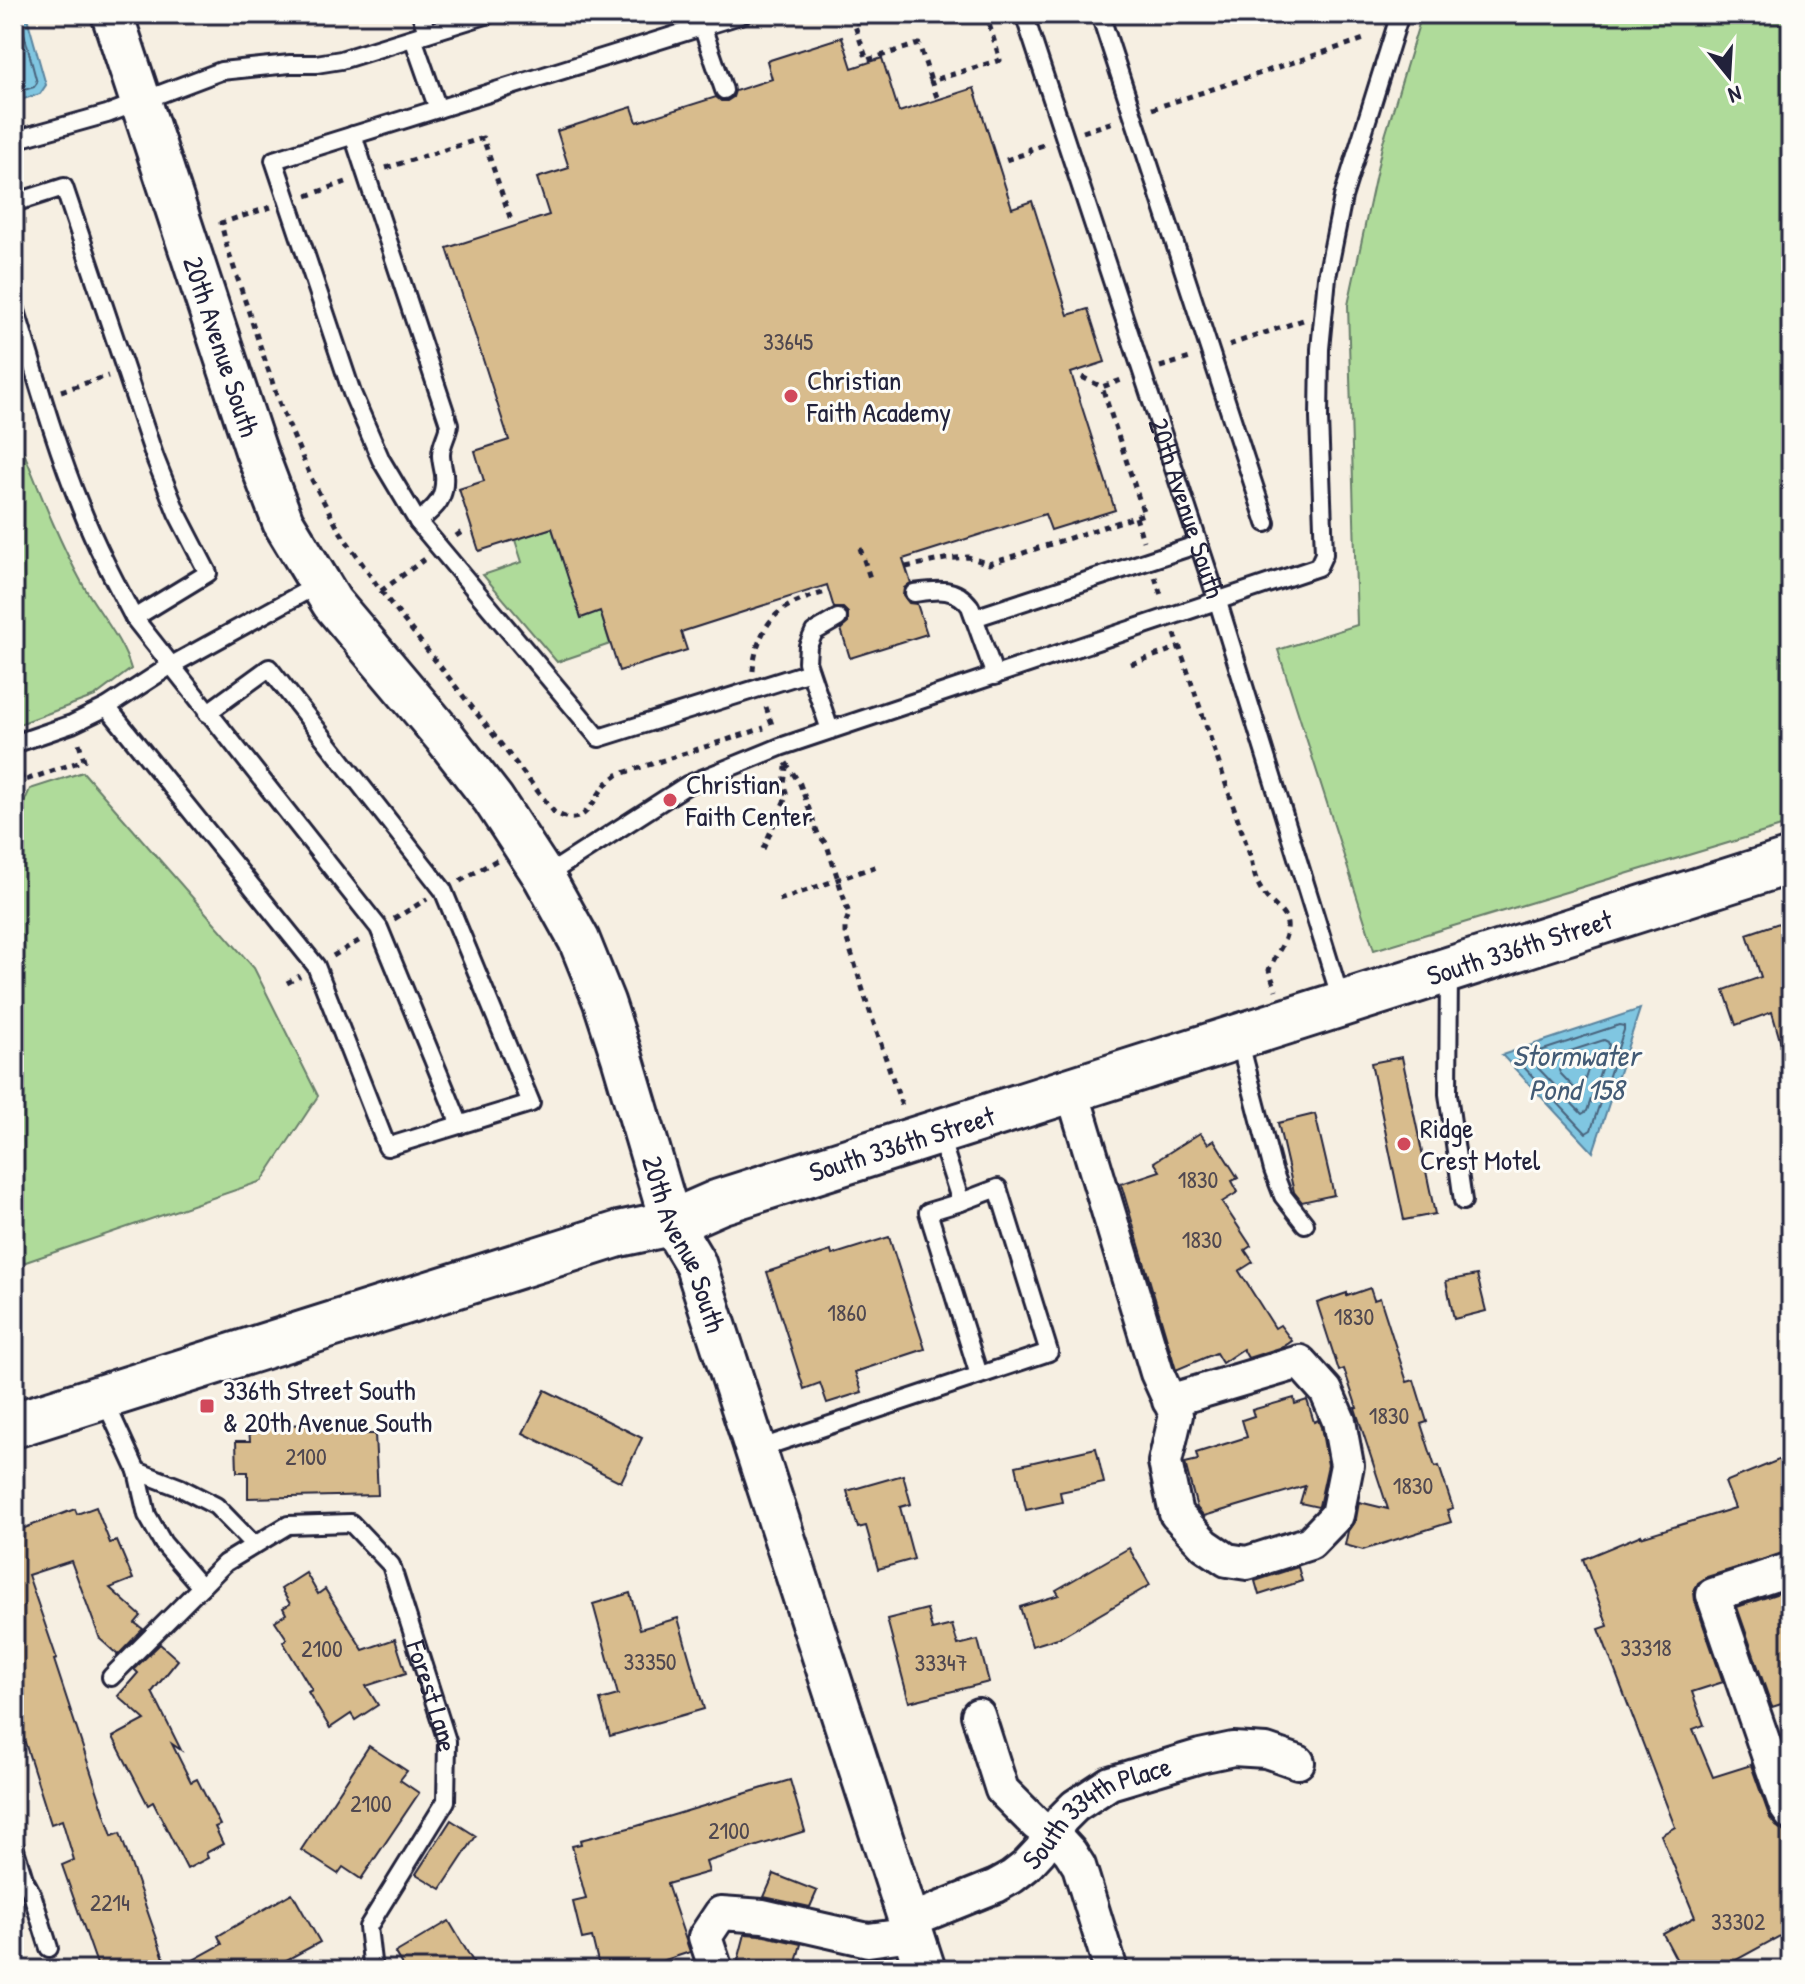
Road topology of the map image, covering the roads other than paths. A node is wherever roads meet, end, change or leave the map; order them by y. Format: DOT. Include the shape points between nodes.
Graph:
graph roads {
  1 [pos="112,14"];
  2 [pos="421,14"];
  3 [pos="489,14"];
  4 [pos="743,14"];
  5 [pos="1024,14"];
  6 [pos="1100,14"];
  7 [pos="1400,14"];
  8 [pos="700,20"];
  9 [pos="420,35"];
  10 [pos="724,90"];
  11 [pos="141,103"];
  12 [pos="438,109"];
  13 [pos="353,135"];
  14 [pos="14,140"];
  15 [pos="14,203"];
  16 [pos="14,304"];
  17 [pos="418,522"];
  18 [pos="1266,523"];
  19 [pos="1199,544"];
  20 [pos="320,583"];
  21 [pos="914,593"];
  22 [pos="1218,602"];
  23 [pos="134,618"];
  24 [pos="838,618"];
  25 [pos="974,618"];
  26 [pos="170,666"];
  27 [pos="810,672"];
  28 [pos="995,676"];
  29 [pos="107,707"];
  30 [pos="207,713"];
  31 [pos="830,730"];
  32 [pos="14,744"];
  33 [pos="1791,861"];
  34 [pos="544,877"];
  35 [pos="1449,971"];
  36 [pos="1342,1005"];
  37 [pos="1238,1038"];
  38 [pos="1072,1091"];
  39 [pos="460,1125"];
  40 [pos="938,1133"];
  41 [pos="1463,1201"];
  42 [pos="961,1202"];
  43 [pos="671,1223"];
  44 [pos="1305,1224"];
  45 [pos="979,1375"];
  46 [pos="103,1397"];
  47 [pos="1169,1401"];
  48 [pos="14,1425"];
  49 [pos="755,1450"];
  50 [pos="137,1471"];
  51 [pos="254,1545"];
  52 [pos="1791,1569"];
  53 [pos="201,1587"];
  54 [pos="111,1677"];
  55 [pos="978,1715"];
  56 [pos="1298,1762"];
  57 [pos="1791,1814"];
  58 [pos="1051,1834"];
  59 [pos="14,1846"];
  60 [pos="19,1881"];
  61 [pos="916,1941"];
  62 [pos="49,1948"];
  63 [pos="373,1970"];
  64 [pos="716,1970"];
  65 [pos="1111,1970"];
  1 -- 11 [label="street, 20th Avenue South"];
  2 -- 9 [label="lane"];
  3 -- 9 [label="lane"];
  4 -- 8 [label="lane"];
  5 -- 19 [label="lane, 20th Avenue South"];
  6 -- 18 [label="lane"];
  7 -- 22 [label="lane" via="1343,197 1327,277 1319,418 1324,554 1318,567"];
  8 -- 10 [label="lane"];
  8 -- 12 [label="lane"];
  9 -- 11 [label="lane" via="341,60 221,71"];
  9 -- 12 [label="lane"];
  11 -- 14 [label="lane"];
  11 -- 20 [label="street, 20th Avenue South" via="256,451 283,522"];
  12 -- 13 [label="lane"];
  13 -- 17 [label="lane" via="449,424 441,455 442,498"];
  13 -- 17 [label="lane" via="274,160 352,393 381,460"];
  15 -- 23 [label="lane" via="64,187 155,458 208,573"];
  16 -- 23 [label="lane" via="80,506"];
  17 -- 27 [label="lane" via="599,738"];
  19 -- 22 [label="lane, 20th Avenue South"];
  19 -- 25 [label="lane"];
  20 -- 26 [label="lane"];
  20 -- 34 [label="street, 20th Avenue South" via="483,787"];
  21 -- 25 [label="lane" via="956,593"];
  22 -- 28 [label="lane"];
  22 -- 36 [label="lane, 20th Avenue South"];
  23 -- 26 [label="lane"];
  24 -- 27 [label="lane" via="814,632 807,654"];
  25 -- 28 [label="lane"];
  26 -- 29 [label="lane"];
  26 -- 30 [label="lane"];
  27 -- 31 [label="lane"];
  28 -- 31 [label="lane"];
  29 -- 32 [label="lane"];
  29 -- 39 [label="lane" via="316,966 387,1147"];
  30 -- 39 [label="lane" via="379,928"];
  30 -- 39 [label="lane" via="269,668 443,890 531,1103"];
  31 -- 34 [label="lane" via="687,785"];
  33 -- 35 [label="main road, South 336th Street"];
  34 -- 43 [label="street, 20th Avenue South" via="579,940 604,1002"];
  35 -- 36 [label="main road, South 336th Street"];
  35 -- 41 [label="lane" via="1448,1094"];
  36 -- 37 [label="main road, South 336th Street"];
  37 -- 38 [label="main road, South 336th Street"];
  37 -- 44 [label="lane" via="1273,1170 1283,1196"];
  38 -- 40 [label="main road, South 336th Street"];
  38 -- 47 [label="street"];
  40 -- 42 [label="lane"];
  40 -- 43 [label="main road, South 336th Street" via="719,1202"];
  42 -- 45 [label="lane" via="928,1212"];
  42 -- 45 [label="lane" via="998,1188 1049,1352"];
  43 -- 46 [label="main road, South 336th Street" via="619,1234"];
  43 -- 49 [label="street, 20th Avenue South" via="695,1263"];
  45 -- 49 [label="lane"];
  46 -- 48 [label="main road, South 336th Street"];
  46 -- 50 [label="lane"];
  47 -- 47 [label="street" via="1176,1415 1165,1462 1176,1514 1227,1560 1247,1563 1310,1543 1337,1515 1347,1465 1339,1421 1326,1391 1300,1362"];
  49 -- 61 [label="street, 20th Avenue South"];
  50 -- 51 [label="lane" via="216,1506"];
  50 -- 53 [label="lane" via="147,1515"];
  51 -- 53 [label="lane, Forest Lane"];
  51 -- 63 [label="lane, Forest Lane" via="288,1525 351,1523 391,1565 447,1741 446,1801 368,1927"];
  52 -- 57 [label="street" via="1713,1595"];
  53 -- 54 [label="lane, Forest Lane"];
  55 -- 58 [label="street" via="1002,1790"];
  56 -- 58 [label="street, South 334th Place" via="1249,1749 1185,1760 1110,1783 1075,1806"];
  58 -- 61 [label="street, South 334th Place" via="1026,1866"];
  58 -- 65 [label="street" via="1079,1866"];
  59 -- 60 [label="lane"];
  60 -- 62 [label="lane" via="32,1894"];
  61 -- 64 [label="street" via="868,1940 763,1916 721,1913 705,1937"];
}
